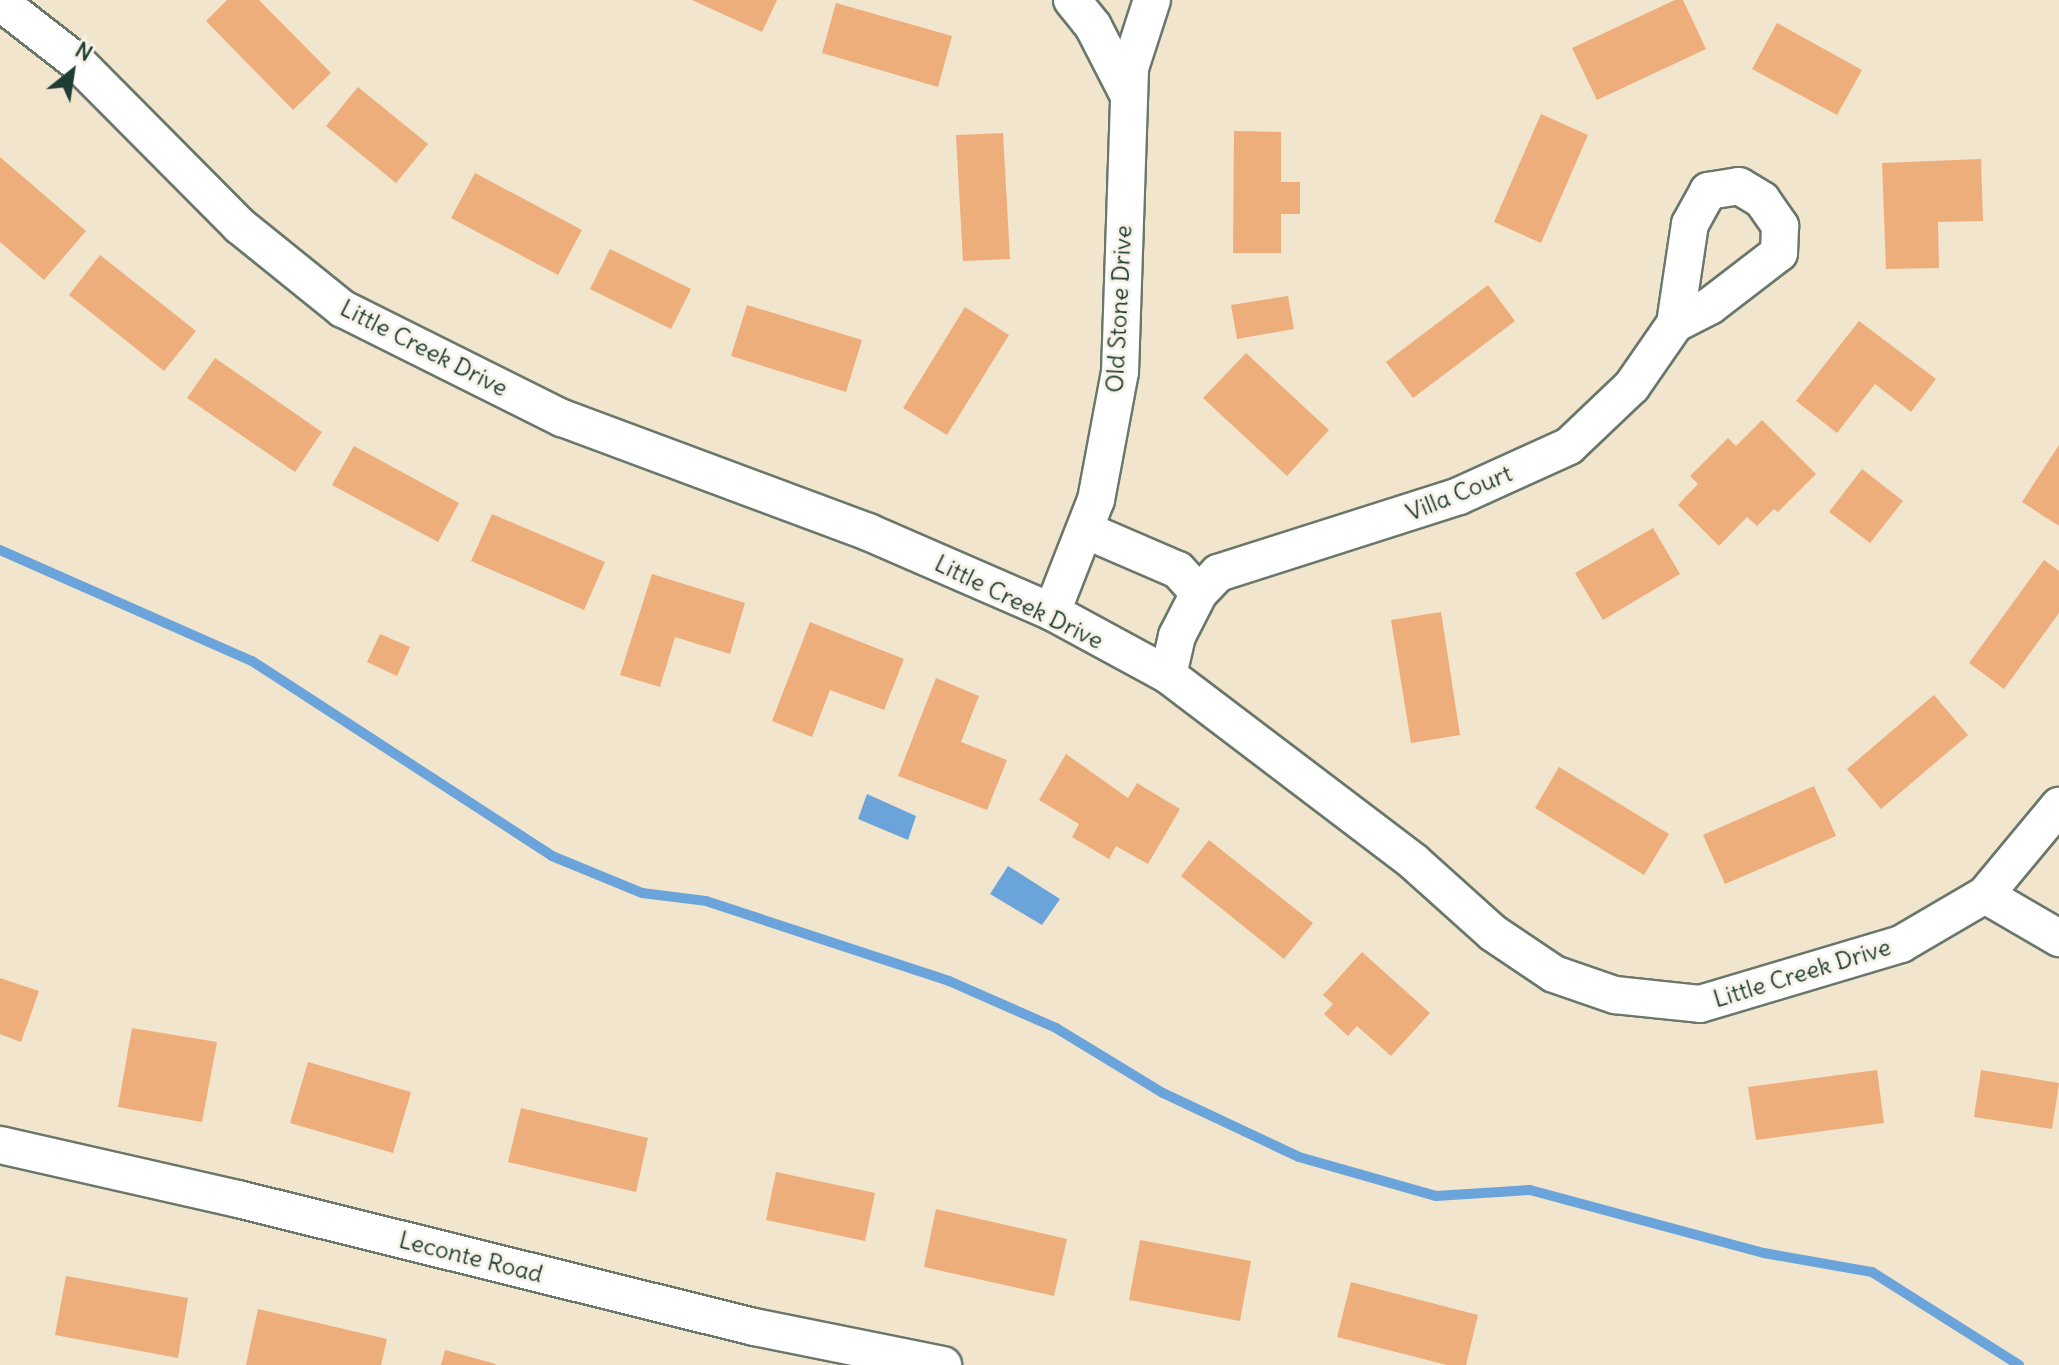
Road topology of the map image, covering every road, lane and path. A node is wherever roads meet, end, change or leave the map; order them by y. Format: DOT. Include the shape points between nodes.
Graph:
graph roads {
  1 [pos="1072,0"];
  2 [pos="1152,0"];
  3 [pos="1,1"];
  4 [pos="1129,96"];
  5 [pos="1675,324"];
  6 [pos="1085,530"];
  7 [pos="1199,593"];
  8 [pos="1052,612"];
  9 [pos="1168,675"];
  10 [pos="2059,806"];
  11 [pos="1985,895"];
  12 [pos="2059,938"];
  13 [pos="0,1145"];
  14 [pos="943,1365"];
  1 -- 4 [label="street" via="1093,26"];
  2 -- 4 [label="street, Old Stone Drive" via="1130,68"];
  3 -- 8 [label="street, Little Creek Drive" via="77,62 240,226 343,309 562,418 868,532"];
  4 -- 6 [label="street, Old Stone Drive" via="1120,372 1096,500"];
  5 -- 7 [label="street, Villa Court" via="1632,386 1569,446 1399,518 1253,558 1218,573"];
  6 -- 7 [label="street" via="1178,570"];
  6 -- 8 [label="street, Old Stone Drive"];
  7 -- 9 [label="street, Villa Court" via="1177,636"];
  8 -- 9 [label="street, Little Creek Drive"];
  9 -- 11 [label="street, Little Creek Drive" via="1414,862 1493,933 1554,974 1615,995 1700,1004 1790,981 1901,944"];
  10 -- 11 [label="street"];
  11 -- 12 [label="street"];
  13 -- 14 [label="street, Leconte Road" via="754,1327"];
}
